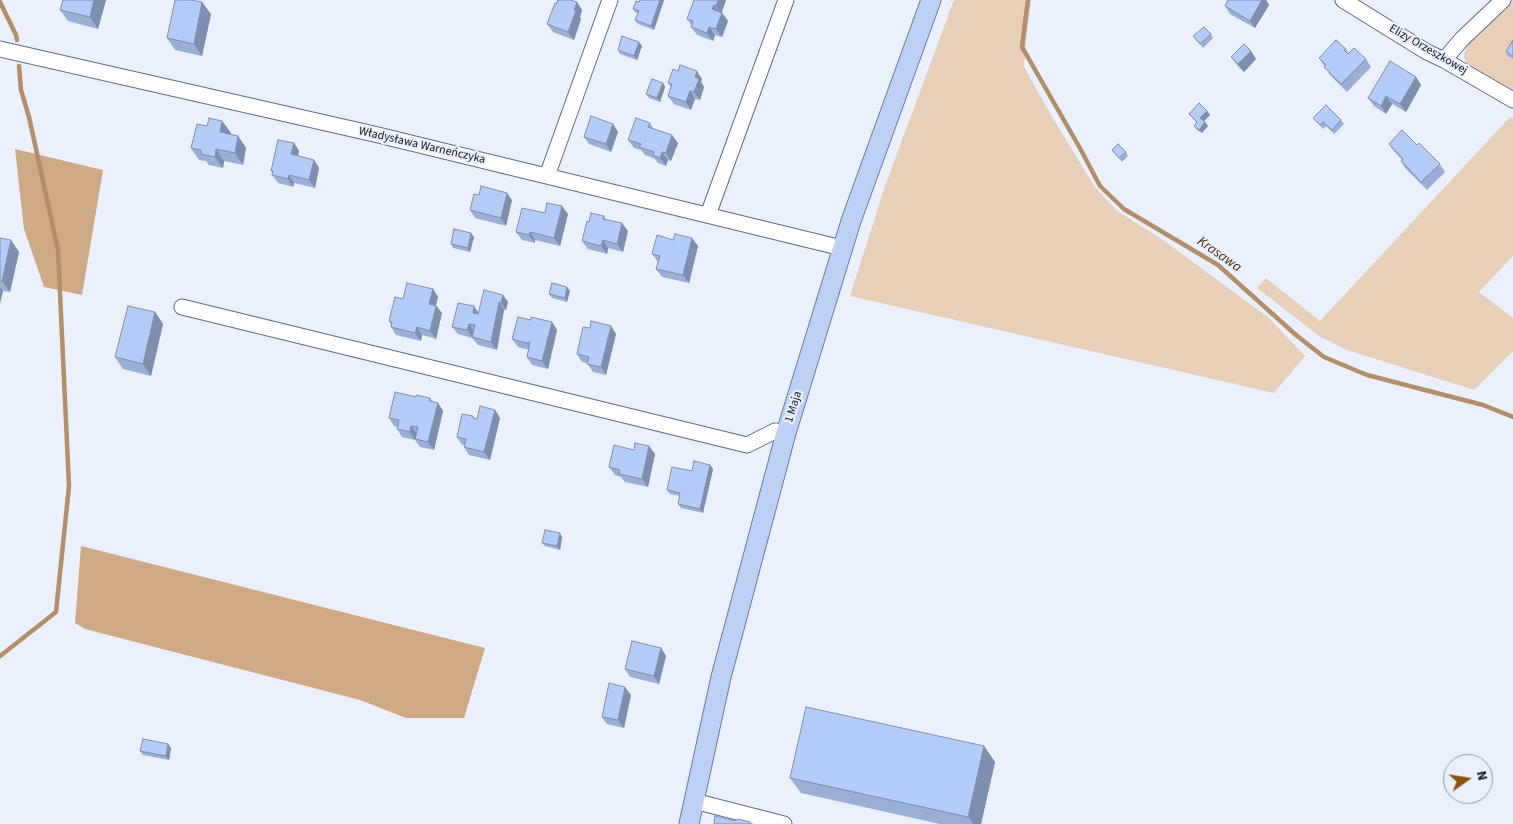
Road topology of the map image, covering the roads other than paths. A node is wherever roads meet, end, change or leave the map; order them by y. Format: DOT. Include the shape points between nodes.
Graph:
graph roads {
  1 [pos="610,0"];
  2 [pos="786,0"];
  3 [pos="931,0"];
  4 [pos="1343,0"];
  5 [pos="1503,0"];
  6 [pos="0,49"];
  7 [pos="1444,60"];
  8 [pos="1513,100"];
  9 [pos="547,176"];
  10 [pos="708,215"];
  11 [pos="842,248"];
  12 [pos="182,307"];
  13 [pos="786,433"];
  14 [pos="694,801"];
  15 [pos="689,824"];
  16 [pos="784,824"];
  1 -- 9 [label="street"];
  2 -- 10 [label="street"];
  3 -- 11 [label="main road, 1 Maja"];
  4 -- 7 [label="street, Elizy Orzeszkowej"];
  5 -- 7 [label="street"];
  6 -- 9 [label="street, Władysława Warneńczyka"];
  7 -- 8 [label="street, Elizy Orzeszkowej"];
  9 -- 10 [label="street, Władysława Warneńczyka"];
  10 -- 11 [label="street, Władysława Warneńczyka"];
  11 -- 13 [label="main road, 1 Maja"];
  12 -- 13 [label="street" via="747,445 775,430"];
  13 -- 14 [label="main road, 1 Maja" via="721,677"];
  14 -- 15 [label="main road, 1 Maja"];
  14 -- 16 [label="street"];
}
